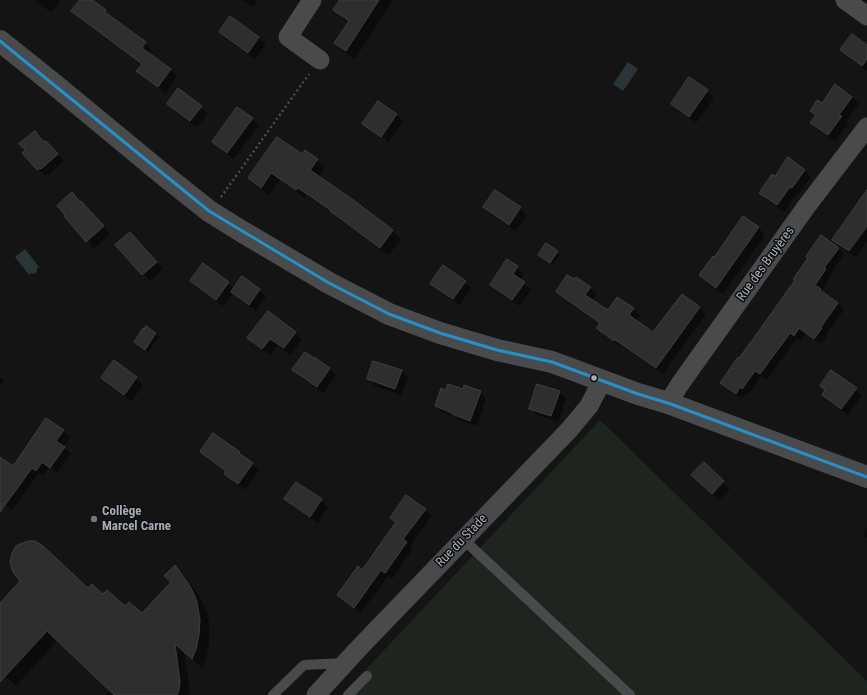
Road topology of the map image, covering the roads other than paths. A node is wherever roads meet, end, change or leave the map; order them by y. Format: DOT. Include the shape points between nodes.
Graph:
graph roads {
  1 [pos="312,0"];
  2 [pos="845,0"];
  3 [pos="867,16"];
  4 [pos="0,41"];
  5 [pos="320,60"];
  6 [pos="867,127"];
  7 [pos="602,381"];
  8 [pos="668,403"];
  9 [pos="867,477"];
  10 [pos="464,540"];
  11 [pos="345,663"];
  12 [pos="367,676"];
  13 [pos="273,695"];
  14 [pos="316,695"];
  15 [pos="348,695"];
  16 [pos="630,695"];
  1 -- 5 [label="street" via="288,37"];
  2 -- 3 [label="street"];
  4 -- 7 [label="street" via="209,211 328,283 389,314 440,333 497,350 552,362"];
  6 -- 8 [label="street, Rue des Bruyères" via="806,207"];
  7 -- 8 [label="street"];
  7 -- 10 [label="street, Rue du Stade" via="589,406 579,418"];
  8 -- 9 [label="street"];
  10 -- 11 [label="street, Rue du Stade"];
  10 -- 16 [label="lane"];
  11 -- 13 [label="lane" via="304,665"];
  11 -- 14 [label="street, Rue du Stade"];
  12 -- 15 [label="lane"];
}
